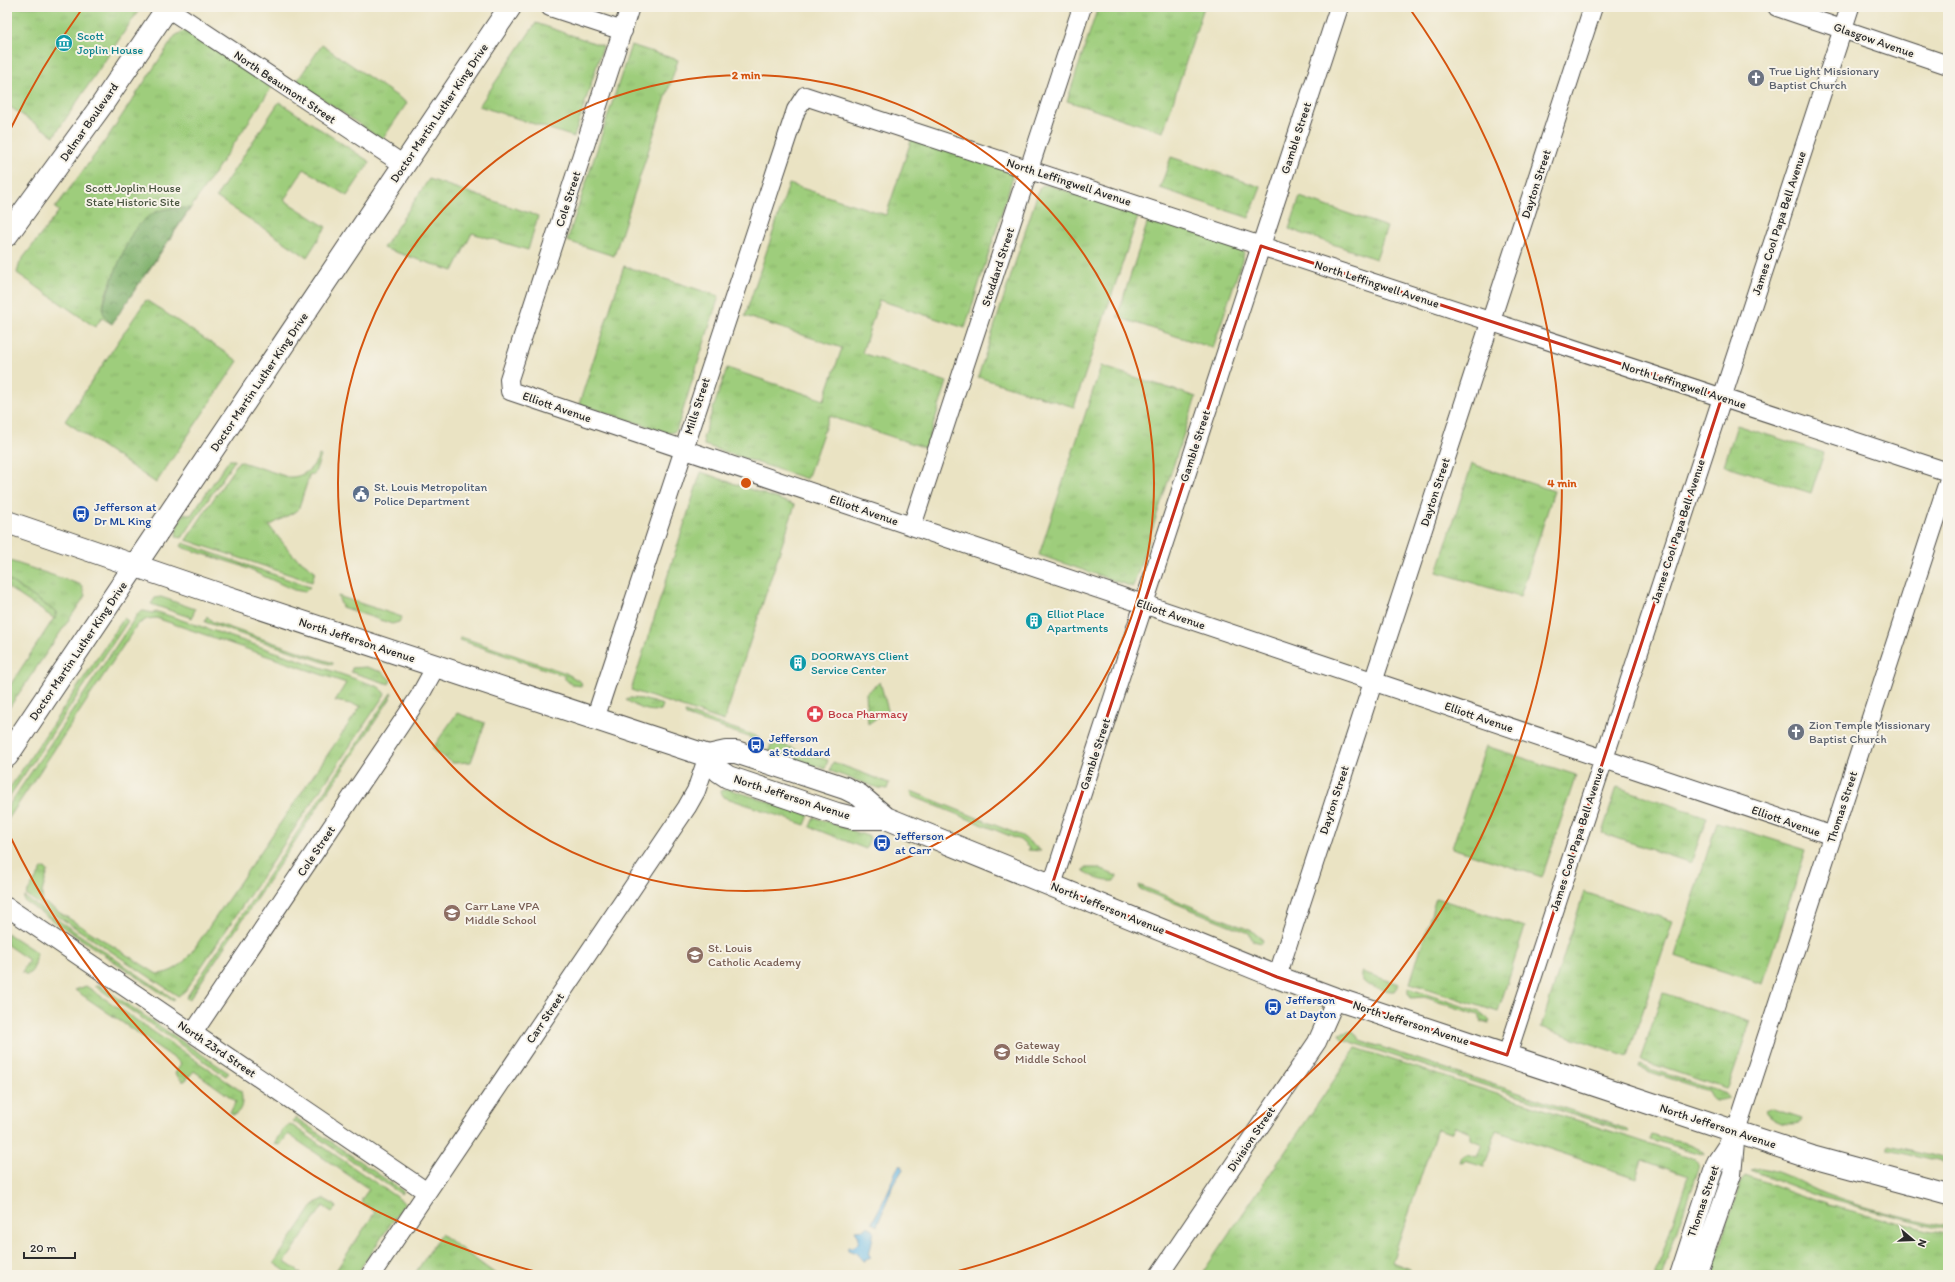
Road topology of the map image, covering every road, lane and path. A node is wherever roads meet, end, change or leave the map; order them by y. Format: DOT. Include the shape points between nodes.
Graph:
graph roads {
  1 [pos="167,7"];
  2 [pos="510,7"];
  3 [pos="550,7"];
  4 [pos="630,7"];
  5 [pos="1082,7"];
  6 [pos="1339,7"];
  7 [pos="1594,7"];
  8 [pos="1777,7"];
  9 [pos="1850,7"];
  10 [pos="1842,29"];
  11 [pos="623,31"];
  12 [pos="1948,64"];
  13 [pos="805,96"];
  14 [pos="404,165"];
  15 [pos="1030,170"];
  16 [pos="7,234"];
  17 [pos="1261,246"];
  18 [pos="1491,321"];
  19 [pos="510,391"];
  20 [pos="1722,397"];
  21 [pos="682,449"];
  22 [pos="1948,472"];
  23 [pos="1948,482"];
  24 [pos="7,522"];
  25 [pos="912,526"];
  26 [pos="135,565"];
  27 [pos="1144,604"];
  28 [pos="436,666"];
  29 [pos="1373,682"];
  30 [pos="595,719"];
  31 [pos="7,756"];
  32 [pos="708,756"];
  33 [pos="1604,759"];
  34 [pos="1832,836"];
  35 [pos="1052,885"];
  36 [pos="7,907"];
  37 [pos="1277,977"];
  38 [pos="1336,999"];
  39 [pos="193,1033"];
  40 [pos="1507,1055"];
  41 [pos="1736,1131"];
  42 [pos="427,1192"];
  43 [pos="1948,1194"];
  44 [pos="371,1275"];
  45 [pos="1159,1275"];
  46 [pos="1679,1275"];
  47 [pos="1697,1275"];
  1 -- 14 [label="street, North Beaumont Street"];
  1 -- 16 [label="main road, Delmar Boulevard" via="101,106"];
  2 -- 14 [label="main road, Doctor Martin Luther King Drive"];
  3 -- 11 [label="street"];
  4 -- 11 [label="street, Cole Street"];
  5 -- 15 [label="street, Stoddard Street"];
  6 -- 17 [label="street, Gamble Street"];
  7 -- 18 [label="street, Dayton Street"];
  8 -- 10 [label="street, Glasgow Avenue"];
  9 -- 10 [label="street, James Cool Papa Bell Avenue"];
  10 -- 12 [label="street, Glasgow Avenue"];
  10 -- 20 [label="street, James Cool Papa Bell Avenue"];
  11 -- 19 [label="street, Cole Street" via="508,379"];
  13 -- 15 [label="street, North Leffingwell Avenue"];
  13 -- 21 [label="street, Mills Street" via="796,110"];
  14 -- 26 [label="main road, Doctor Martin Luther King Drive"];
  15 -- 17 [label="street, North Leffingwell Avenue"];
  15 -- 25 [label="street, Stoddard Street"];
  17 -- 18 [label="street, North Leffingwell Avenue"];
  17 -- 27 [label="street, Gamble Street"];
  18 -- 20 [label="street, North Leffingwell Avenue"];
  18 -- 29 [label="street, Dayton Street"];
  19 -- 21 [label="street, Elliott Avenue"];
  20 -- 22 [label="street, North Leffingwell Avenue"];
  20 -- 33 [label="street, James Cool Papa Bell Avenue"];
  21 -- 25 [label="street, Elliott Avenue"];
  21 -- 30 [label="street, Mills Street"];
  23 -- 34 [label="street, Thomas Street"];
  24 -- 26 [label="main road, North Jefferson Avenue"];
  25 -- 27 [label="street, Elliott Avenue"];
  26 -- 28 [label="main road, North Jefferson Avenue"];
  26 -- 31 [label="main road, Doctor Martin Luther King Drive"];
  27 -- 29 [label="street, Elliott Avenue"];
  27 -- 35 [label="street, Gamble Street"];
  28 -- 30 [label="main road, North Jefferson Avenue"];
  28 -- 39 [label="street, Cole Street" via="419,697"];
  29 -- 33 [label="street, Elliott Avenue"];
  29 -- 37 [label="street, Dayton Street"];
  30 -- 32 [label="main road, North Jefferson Avenue"];
  32 -- 35 [label="main road, North Jefferson Avenue" via="728,777 837,814 853,818 886,818"];
  32 -- 42 [label="street, Carr Street" via="687,807"];
  33 -- 34 [label="street, Elliott Avenue"];
  33 -- 40 [label="street, James Cool Papa Bell Avenue"];
  34 -- 41 [label="street, Thomas Street"];
  35 -- 37 [label="main road, North Jefferson Avenue"];
  36 -- 39 [label="street, North 23rd Street"];
  37 -- 38 [label="main road, North Jefferson Avenue"];
  38 -- 40 [label="main road, North Jefferson Avenue"];
  38 -- 45 [label="street, Division Street" via="1317,1042"];
  39 -- 42 [label="street, North 23rd Street"];
  40 -- 41 [label="main road, North Jefferson Avenue"];
  41 -- 43 [label="main road, North Jefferson Avenue" via="1812,1157"];
  41 -- 46 [label="street, Thomas Street" via="1716,1162"];
  41 -- 47 [label="street, Thomas Street" via="1732,1175"];
  42 -- 44 [label="street, Carr Street"];
}
